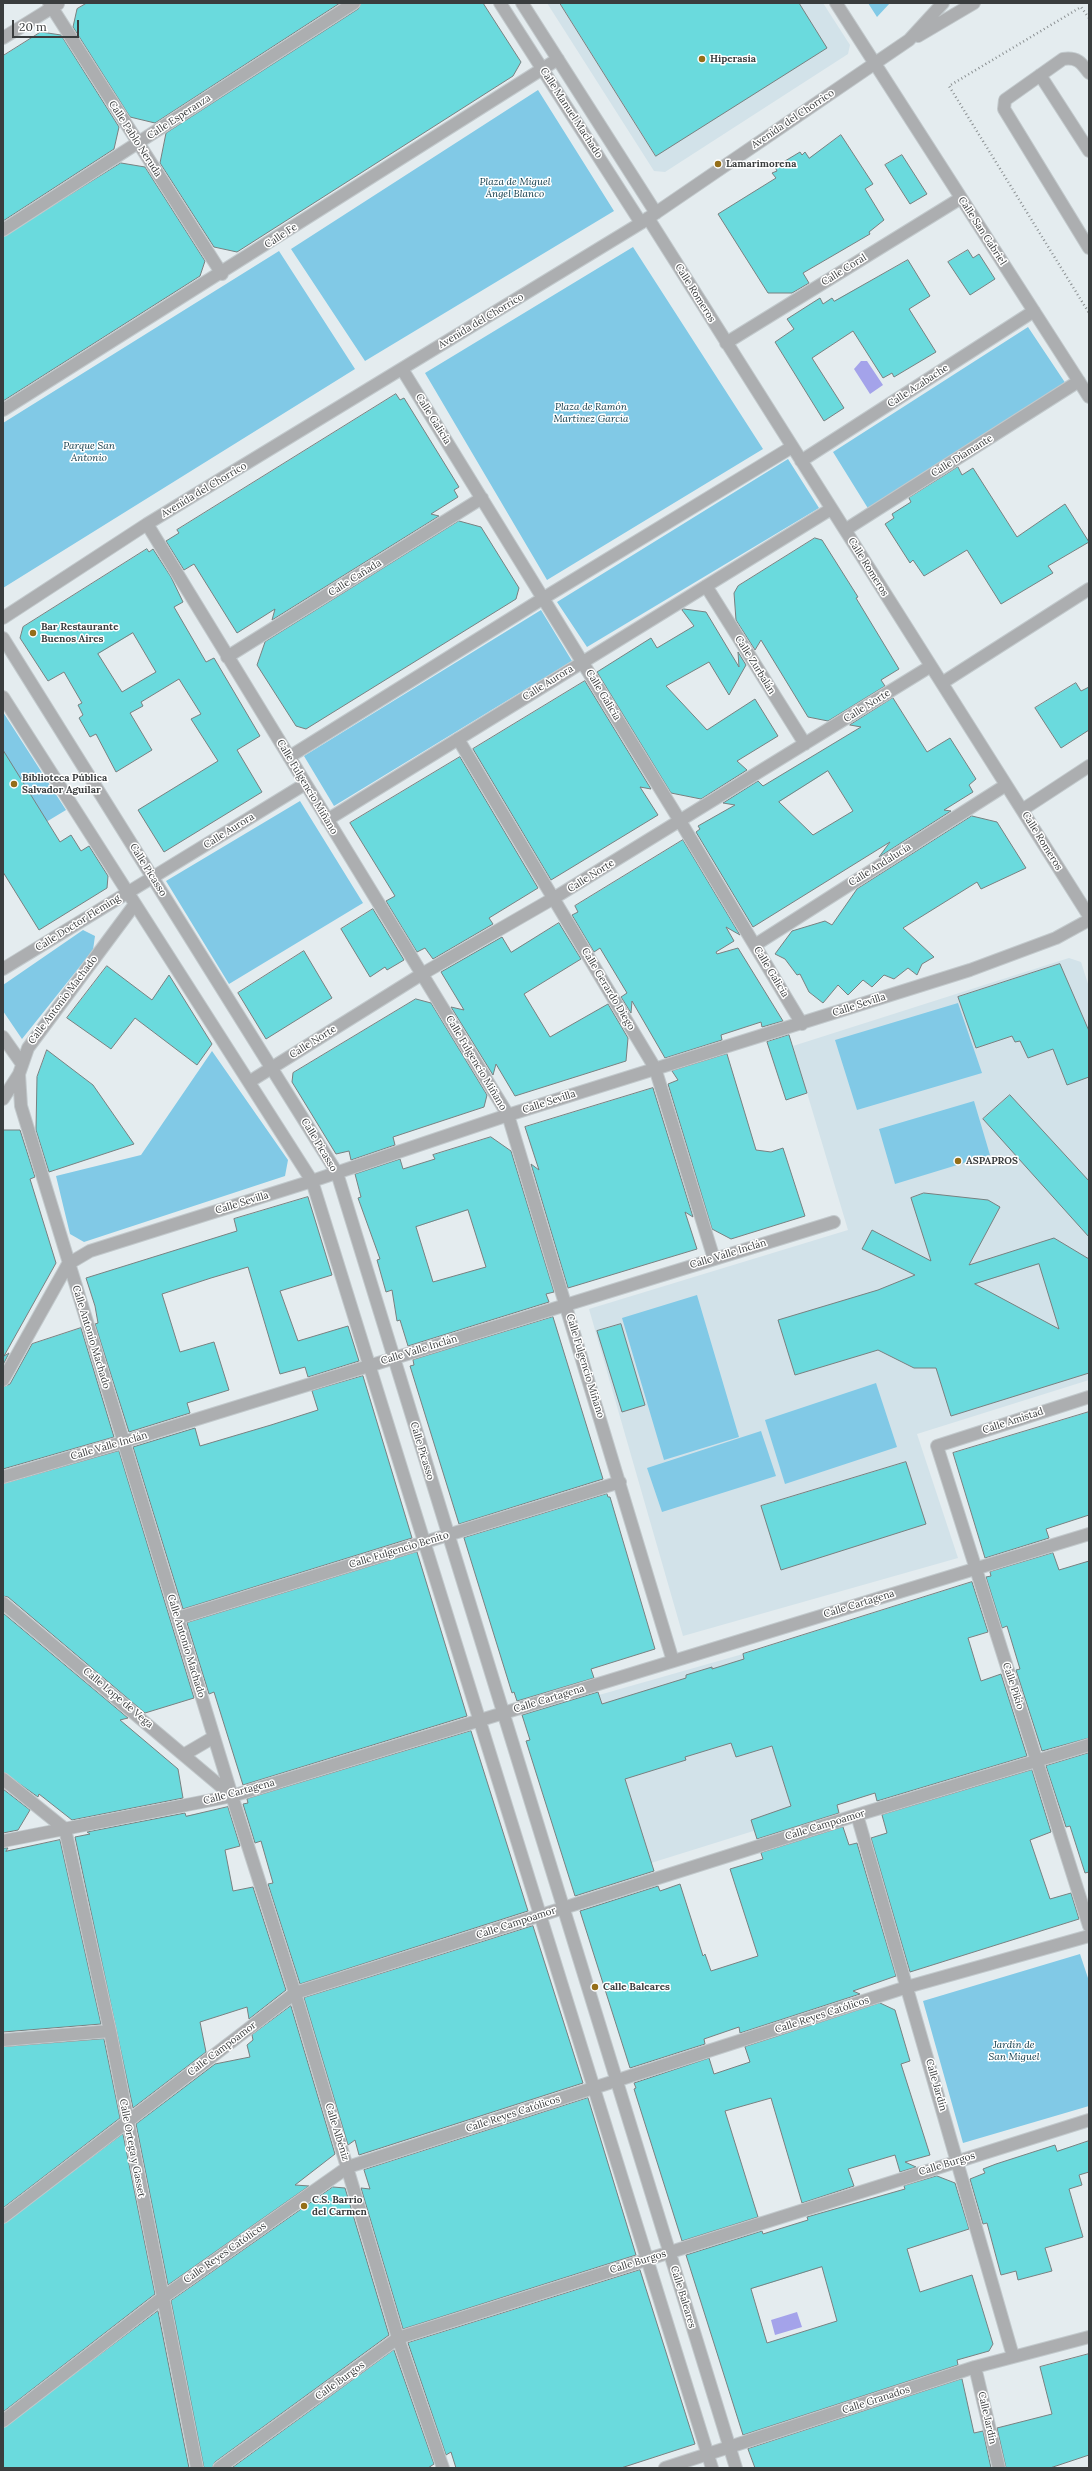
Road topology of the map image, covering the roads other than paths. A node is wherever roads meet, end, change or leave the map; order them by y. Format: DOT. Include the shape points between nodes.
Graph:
graph roads {
  1 [pos="354,3"];
  2 [pos="500,3"];
  3 [pos="522,3"];
  4 [pos="836,3"];
  5 [pos="943,3"];
  6 [pos="974,3"];
  7 [pos="53,4"];
  8 [pos="3,38"];
  9 [pos="910,40"];
  10 [pos="558,59"];
  11 [pos="874,64"];
  12 [pos="543,69"];
  13 [pos="1089,73"];
  14 [pos="1040,75"];
  15 [pos="137,144"];
  16 [pos="1089,151"];
  17 [pos="961,198"];
  18 [pos="648,218"];
  19 [pos="3,230"];
  20 [pos="1089,248"];
  21 [pos="222,274"];
  22 [pos="1034,311"];
  23 [pos="726,343"];
  24 [pos="402,369"];
  25 [pos="1079,382"];
  26 [pos="1089,398"];
  27 [pos="3,410"];
  28 [pos="792,447"];
  29 [pos="802,461"];
  30 [pos="482,498"];
  31 [pos="831,509"];
  32 [pos="147,524"];
  33 [pos="845,530"];
  34 [pos="706,586"];
  35 [pos="1089,589"];
  36 [pos="542,599"];
  37 [pos="3,618"];
  38 [pos="3,638"];
  39 [pos="227,657"];
  40 [pos="583,662"];
  41 [pos="931,666"];
  42 [pos="942,683"];
  43 [pos="3,697"];
  44 [pos="458,739"];
  45 [pos="804,744"];
  46 [pos="289,757"];
  47 [pos="1089,766"];
  48 [pos="305,784"];
  49 [pos="1006,785"];
  50 [pos="1022,810"];
  51 [pos="327,820"];
  52 [pos="680,821"];
  53 [pos="152,878"];
  54 [pos="128,893"];
  55 [pos="554,898"];
  56 [pos="135,904"];
  57 [pos="1089,916"];
  58 [pos="1089,920"];
  59 [pos="755,945"];
  60 [pos="4,967"];
  61 [pos="422,974"];
  62 [pos="802,1024"];
  63 [pos="3,1037"];
  64 [pos="271,1067"];
  65 [pos="655,1068"];
  66 [pos="21,1069"];
  67 [pos="248,1082"];
  68 [pos="3,1099"];
  69 [pos="508,1115"];
  70 [pos="336,1173"];
  71 [pos="312,1181"];
  72 [pos="834,1222"];
  73 [pos="714,1259"];
  74 [pos="68,1264"];
  75 [pos="566,1304"];
  76 [pos="394,1358"];
  77 [pos="370,1366"];
  78 [pos="3,1380"];
  79 [pos="1089,1397"];
  80 [pos="123,1442"];
  81 [pos="937,1446"];
  82 [pos="3,1476"];
  83 [pos="620,1482"];
  84 [pos="1089,1534"];
  85 [pos="448,1535"];
  86 [pos="424,1542"];
  87 [pos="976,1568"];
  88 [pos="3,1603"];
  89 [pos="178,1618"];
  90 [pos="673,1661"];
  91 [pos="503,1713"];
  92 [pos="480,1720"];
  93 [pos="214,1737"];
  94 [pos="1089,1745"];
  95 [pos="185,1754"];
  96 [pos="1037,1761"];
  97 [pos="3,1779"];
  98 [pos="232,1796"];
  99 [pos="857,1815"];
  100 [pos="65,1829"];
  101 [pos="3,1841"];
  102 [pos="563,1908"];
  103 [pos="540,1916"];
  104 [pos="1089,1926"];
  105 [pos="1089,1936"];
  106 [pos="907,1987"];
  107 [pos="295,1993"];
  108 [pos="110,2031"];
  109 [pos="3,2040"];
  110 [pos="616,2081"];
  111 [pos="594,2088"];
  112 [pos="126,2120"];
  113 [pos="1089,2120"];
  114 [pos="958,2161"];
  115 [pos="348,2167"];
  116 [pos="3,2217"];
  117 [pos="669,2252"];
  118 [pos="647,2259"];
  119 [pos="162,2298"];
  120 [pos="1089,2337"];
  121 [pos="398,2338"];
  122 [pos="1013,2356"];
  123 [pos="975,2367"];
  124 [pos="3,2421"];
  125 [pos="729,2448"];
  126 [pos="708,2455"];
  127 [pos="197,2468"];
  128 [pos="219,2468"];
  129 [pos="443,2468"];
  130 [pos="666,2468"];
  131 [pos="712,2468"];
  132 [pos="736,2468"];
  133 [pos="999,2468"];
  1 -- 15 [label="street, Calle Esperanza"];
  2 -- 12 [label="street, Calle Manuel Machado"];
  3 -- 10 [label="street, Calle Manuel Machado"];
  4 -- 11 [label="street, Calle San Gabriel"];
  5 -- 9 [label="street, Avenida del Chorrico"];
  6 -- 9 [label="street"];
  7 -- 8 [label="street"];
  7 -- 15 [label="street, Calle Pablo Neruda"];
  9 -- 11 [label="street, Avenida del Chorrico"];
  10 -- 12 [label="street, Calle Fe"];
  10 -- 18 [label="street, Calle Manuel Machado"];
  11 -- 17 [label="street, Calle San Gabriel"];
  11 -- 18 [label="street, Avenida del Chorrico"];
  12 -- 18 [label="street, Calle Manuel Machado"];
  12 -- 21 [label="street, Calle Fe"];
  13 -- 14 [label="street" via="1080,61 1073,58 1063,59"];
  14 -- 16 [label="street"];
  14 -- 20 [label="street" via="1005,100 1004,109"];
  15 -- 19 [label="street, Calle Esperanza"];
  15 -- 21 [label="street, Calle Pablo Neruda"];
  17 -- 22 [label="street, Calle San Gabriel"];
  17 -- 23 [label="street, Calle Coral"];
  18 -- 23 [label="street, Calle Romeros"];
  18 -- 24 [label="street, Avenida del Chorrico"];
  21 -- 27 [label="street, Calle Fe"];
  22 -- 25 [label="street, Calle San Gabriel"];
  22 -- 29 [label="street, Calle Azabache"];
  23 -- 28 [label="street, Calle Romeros"];
  24 -- 30 [label="street, Calle Galicia"];
  24 -- 32 [label="street, Avenida del Chorrico"];
  25 -- 26 [label="street, Calle San Gabriel"];
  25 -- 33 [label="street, Calle Diamante"];
  28 -- 29 [label="street, Calle Romeros"];
  28 -- 36 [label="street"];
  29 -- 31 [label="street, Calle Romeros"];
  30 -- 36 [label="street, Calle Galicia"];
  30 -- 39 [label="street, Calle Cañada"];
  31 -- 33 [label="street, Calle Romeros"];
  31 -- 34 [label="street, Calle Aurora"];
  32 -- 37 [label="street, Avenida del Chorrico"];
  32 -- 39 [label="street, Calle Fulgencio Miñano"];
  33 -- 41 [label="street, Calle Romeros"];
  34 -- 40 [label="street, Calle Aurora"];
  34 -- 45 [label="street, Calle Zurbalán"];
  35 -- 42 [label="street"];
  36 -- 40 [label="street, Calle Galicia"];
  36 -- 46 [label="street"];
  38 -- 53 [label="street, Calle Picasso"];
  39 -- 46 [label="street, Calle Fulgencio Miñano"];
  40 -- 44 [label="street, Calle Aurora"];
  40 -- 52 [label="street, Calle Galicia"];
  41 -- 42 [label="street, Calle Romeros"];
  41 -- 45 [label="street, Calle Norte"];
  42 -- 49 [label="street, Calle Romeros"];
  43 -- 54 [label="street"];
  44 -- 51 [label="street, Calle Aurora"];
  44 -- 55 [label="street, Calle Gerardo Diego"];
  45 -- 52 [label="street, Calle Norte"];
  46 -- 48 [label="street, Calle Fulgencio Miñano"];
  47 -- 50 [label="street"];
  48 -- 51 [label="street, Calle Fulgencio Miñano"];
  48 -- 53 [label="street, Calle Aurora"];
  49 -- 50 [label="street, Calle Romeros"];
  49 -- 59 [label="street, Calle Andalucía"];
  50 -- 57 [label="street, Calle Romeros"];
  51 -- 61 [label="street, Calle Fulgencio Miñano"];
  52 -- 55 [label="street, Calle Norte"];
  52 -- 59 [label="street, Calle Galicia"];
  53 -- 54 [label="street, Calle Doctor Fleming"];
  53 -- 64 [label="street, Calle Picasso"];
  54 -- 56 [label="street"];
  54 -- 60 [label="street, Calle Doctor Fleming"];
  55 -- 61 [label="street, Calle Norte"];
  55 -- 65 [label="street, Calle Gerardo Diego"];
  56 -- 66 [label="street, Calle Antonio Machado" via="28,1048"];
  56 -- 67 [label="street"];
  58 -- 62 [label="street, Calle Sevilla" via="1056,938 970,970"];
  59 -- 62 [label="street, Calle Galicia"];
  61 -- 64 [label="street, Calle Norte"];
  61 -- 69 [label="street, Calle Fulgencio Miñano"];
  62 -- 65 [label="street, Calle Sevilla"];
  63 -- 66 [label="street"];
  64 -- 67 [label="street, Calle Norte"];
  64 -- 70 [label="street, Calle Picasso"];
  65 -- 69 [label="street, Calle Sevilla"];
  65 -- 73 [label="street, Calle Gerardo Diego"];
  66 -- 68 [label="street"];
  66 -- 74 [label="street, Calle Antonio Machado" via="19,1089 25,1120"];
  67 -- 71 [label="street"];
  69 -- 70 [label="street, Calle Sevilla"];
  69 -- 75 [label="street, Calle Fulgencio Miñano"];
  70 -- 71 [label="street, Calle Sevilla"];
  70 -- 76 [label="street, Calle Picasso"];
  71 -- 74 [label="street, Calle Sevilla" via="90,1251"];
  71 -- 77 [label="street"];
  72 -- 73 [label="street, Calle Valle Inclán"];
  73 -- 75 [label="street, Calle Valle Inclán"];
  74 -- 78 [label="street"];
  74 -- 80 [label="street, Calle Antonio Machado"];
  75 -- 76 [label="street, Calle Valle Inclán"];
  75 -- 83 [label="street, Calle Fulgencio Miñano"];
  76 -- 77 [label="street, Calle Valle Inclán"];
  76 -- 85 [label="street, Calle Picasso"];
  77 -- 80 [label="street, Calle Valle Inclán"];
  77 -- 86 [label="street"];
  79 -- 81 [label="street, Calle Amistad"];
  80 -- 82 [label="street, Calle Valle Inclán"];
  80 -- 89 [label="street, Calle Antonio Machado"];
  81 -- 87 [label="street, Calle Pikio"];
  83 -- 85 [label="street, Calle Fulgencio Benito"];
  83 -- 90 [label="street, Calle Fulgencio Miñano"];
  84 -- 87 [label="street, Calle Cartagena"];
  85 -- 86 [label="street, Calle Fulgencio Benito"];
  85 -- 91 [label="street, Calle Picasso"];
  86 -- 89 [label="street, Calle Fulgencio Benito"];
  86 -- 92 [label="street"];
  87 -- 90 [label="street, Calle Cartagena"];
  87 -- 96 [label="street, Calle Pikio"];
  88 -- 95 [label="street, Calle Lope de Vega"];
  89 -- 93 [label="street, Calle Antonio Machado"];
  90 -- 91 [label="street, Calle Cartagena"];
  91 -- 92 [label="street, Calle Cartagena"];
  91 -- 102 [label="street, Calle Baleares"];
  92 -- 98 [label="street, Calle Cartagena"];
  92 -- 103 [label="street"];
  93 -- 95 [label="street"];
  93 -- 98 [label="street, Calle Antonio Machado"];
  94 -- 96 [label="street, Calle Campoamor"];
  95 -- 98 [label="street, Calle Lope de Vega"];
  96 -- 99 [label="street, Calle Campoamor"];
  96 -- 104 [label="street, Calle Pikio"];
  97 -- 100 [label="street"];
  98 -- 100 [label="street, Calle Cartagena"];
  98 -- 107 [label="street, Calle Albéniz"];
  99 -- 102 [label="street, Calle Campoamor"];
  99 -- 106 [label="street, Calle Jardín"];
  100 -- 101 [label="street, Calle Cartagena"];
  100 -- 108 [label="street, Calle Ortega y Gasset"];
  102 -- 103 [label="street, Calle Campoamor"];
  102 -- 110 [label="street, Calle Baleares"];
  103 -- 107 [label="street, Calle Campoamor"];
  103 -- 111 [label="street"];
  105 -- 106 [label="street, Calle Reyes Católicos"];
  106 -- 110 [label="street, Calle Reyes Católicos"];
  106 -- 114 [label="street, Calle Jardín"];
  107 -- 112 [label="street, Calle Campoamor"];
  107 -- 115 [label="street, Calle Albéniz"];
  108 -- 109 [label="street"];
  108 -- 112 [label="street, Calle Ortega y Gasset"];
  110 -- 111 [label="street, Calle Reyes Católicos"];
  110 -- 117 [label="street, Calle Baleares"];
  111 -- 115 [label="street, Calle Reyes Católicos"];
  111 -- 118 [label="street"];
  112 -- 116 [label="street, Calle Campoamor"];
  112 -- 119 [label="street, Calle Ortega y Gasset"];
  113 -- 114 [label="street, Calle Burgos"];
  114 -- 117 [label="street, Calle Burgos"];
  114 -- 122 [label="street, Calle Jardín"];
  115 -- 119 [label="street, Calle Reyes Católicos"];
  115 -- 121 [label="street, Calle Albéniz"];
  117 -- 118 [label="street, Calle Burgos"];
  117 -- 125 [label="street, Calle Baleares"];
  118 -- 121 [label="street, Calle Burgos"];
  118 -- 126 [label="street"];
  119 -- 124 [label="street, Calle Reyes Católicos"];
  119 -- 127 [label="street, Calle Ortega y Gasset"];
  120 -- 122 [label="street, Calle Granados"];
  121 -- 128 [label="street, Calle Burgos"];
  121 -- 129 [label="street, Calle Albéniz"];
  122 -- 123 [label="street, Calle Granados"];
  123 -- 125 [label="street, Calle Granados"];
  123 -- 133 [label="street, Calle Jardín"];
  125 -- 126 [label="street, Calle Granados"];
  125 -- 132 [label="street, Calle Baleares"];
  126 -- 130 [label="street, Calle Granados"];
  126 -- 131 [label="street"];
}
